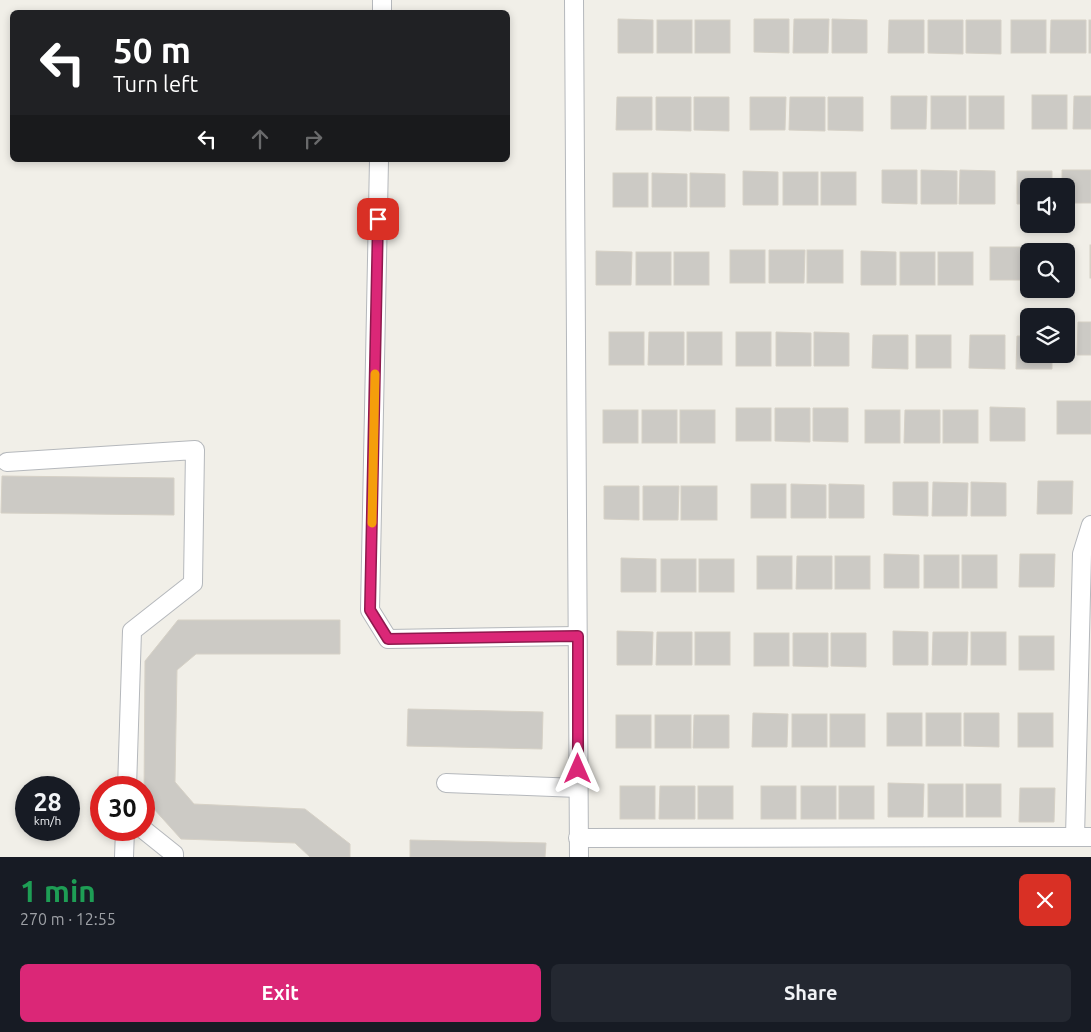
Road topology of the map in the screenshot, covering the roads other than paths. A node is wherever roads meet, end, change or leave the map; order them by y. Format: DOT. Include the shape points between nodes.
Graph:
graph roads {
  1 [pos="574,0"];
  2 [pos="379,162"];
  3 [pos="7,462"];
  4 [pos="1091,525"];
  5 [pos="578,636"];
  6 [pos="127,776"];
  7 [pos="446,783"];
  8 [pos="578,788"];
  9 [pos="1083,837"];
  10 [pos="578,838"];
  11 [pos="155,839"];
  12 [pos="125,841"];
  13 [pos="124,857"];
  14 [pos="174,857"];
  15 [pos="578,857"];
  1 -- 5 [label="street"];
  2 -- 5 [label="street" via="370,610 388,639"];
  3 -- 6 [label="street" via="194,450 193,582 132,631"];
  4 -- 9 [label="street" via="1082,554"];
  5 -- 8 [label="street"];
  7 -- 8 [label="street"];
  8 -- 10 [label="street"];
  9 -- 10 [label="street"];
  10 -- 15 [label="street"];
  11 -- 14 [label="street"];
  12 -- 13 [label="street"];
}
